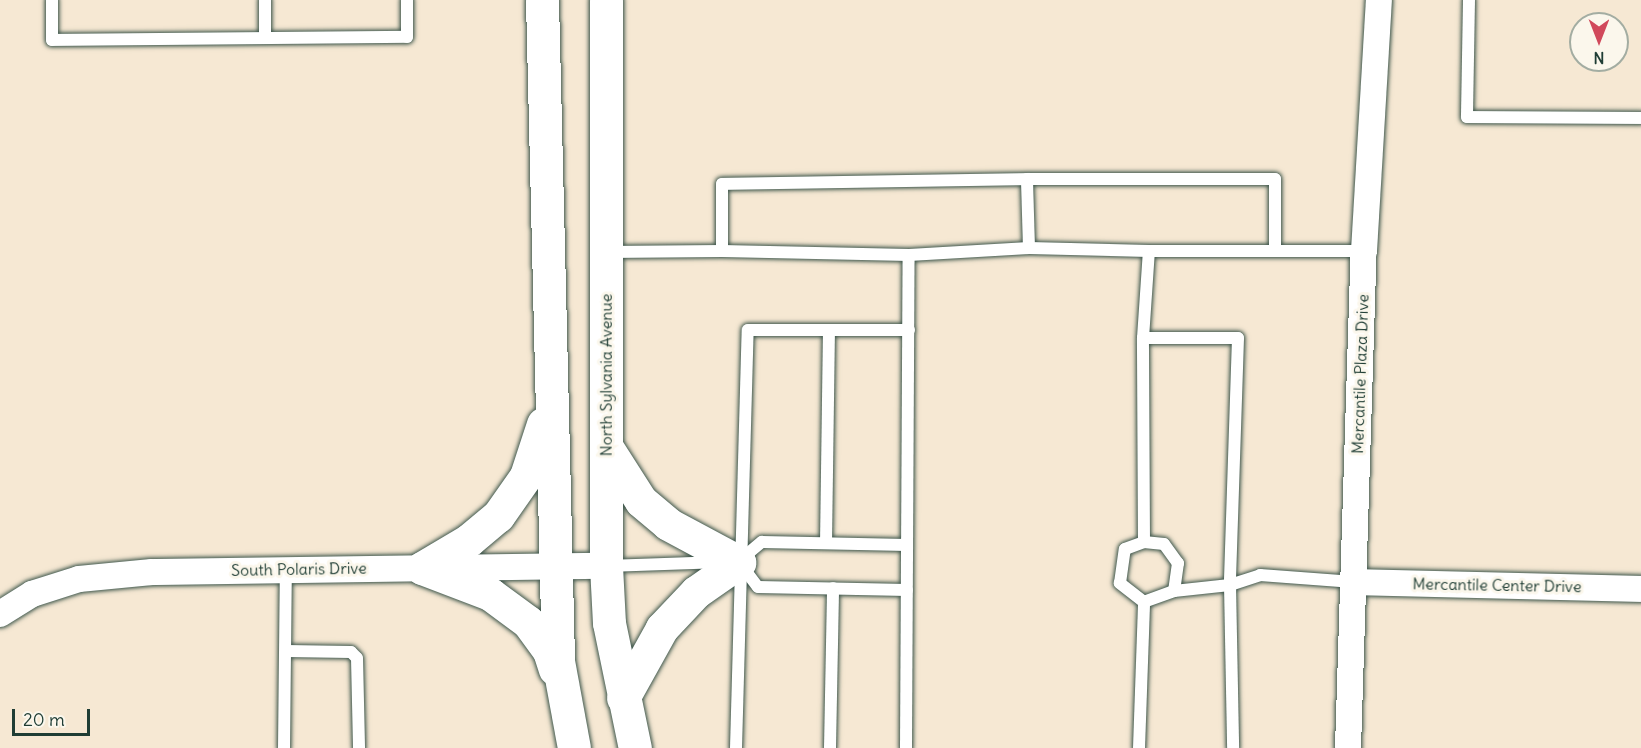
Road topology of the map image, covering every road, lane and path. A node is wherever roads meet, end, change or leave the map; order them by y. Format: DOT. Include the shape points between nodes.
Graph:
graph roads {
  1 [pos="52,0"];
  2 [pos="265,0"];
  3 [pos="407,0"];
  4 [pos="542,0"];
  5 [pos="1379,0"];
  6 [pos="1469,0"];
  7 [pos="607,2"];
  8 [pos="265,38"];
  9 [pos="1641,118"];
  10 [pos="1027,179"];
  11 [pos="1029,249"];
  12 [pos="722,251"];
  13 [pos="1149,251"];
  14 [pos="1275,251"];
  15 [pos="1365,251"];
  16 [pos="606,252"];
  17 [pos="909,255"];
  18 [pos="829,330"];
  19 [pos="909,330"];
  20 [pos="1143,338"];
  21 [pos="551,400"];
  22 [pos="606,446"];
  23 [pos="1144,542"];
  24 [pos="826,543"];
  25 [pos="907,545"];
  26 [pos="739,562"];
  27 [pos="606,566"];
  28 [pos="555,567"];
  29 [pos="422,568"];
  30 [pos="286,569"];
  31 [pos="1354,582"];
  32 [pos="1230,585"];
  33 [pos="833,588"];
  34 [pos="1641,589"];
  35 [pos="907,590"];
  36 [pos="1174,591"];
  37 [pos="1144,602"];
  38 [pos="3,608"];
  39 [pos="286,651"];
  40 [pos="565,696"];
  41 [pos="623,698"];
  42 [pos="284,748"];
  43 [pos="359,748"];
  44 [pos="574,748"];
  45 [pos="635,748"];
  46 [pos="736,748"];
  47 [pos="830,748"];
  48 [pos="906,748"];
  49 [pos="1139,748"];
  50 [pos="1233,748"];
  51 [pos="1348,748"];
  1 -- 8 [label="lane" via="52,40"];
  2 -- 8 [label="lane"];
  3 -- 8 [label="lane" via="407,37"];
  4 -- 21 [label="main road"];
  5 -- 15 [label="street, Mercantile Plaza Drive"];
  6 -- 9 [label="lane" via="1467,117"];
  7 -- 16 [label="main road, North Sylvania Avenue"];
  10 -- 11 [label="lane"];
  10 -- 12 [label="lane" via="722,184"];
  10 -- 14 [label="lane" via="1275,179"];
  11 -- 13 [label="lane"];
  11 -- 17 [label="lane"];
  12 -- 16 [label="lane"];
  12 -- 17 [label="lane"];
  13 -- 14 [label="lane"];
  13 -- 20 [label="lane"];
  14 -- 15 [label="lane"];
  15 -- 31 [label="street, Mercantile Plaza Drive"];
  16 -- 22 [label="main road, North Sylvania Avenue"];
  17 -- 19 [label="lane"];
  18 -- 19 [label="lane"];
  18 -- 24 [label="lane"];
  18 -- 26 [label="lane" via="748,330"];
  19 -- 25 [label="lane"];
  20 -- 23 [label="lane"];
  20 -- 32 [label="lane" via="1238,338"];
  21 -- 28 [label="main road"];
  21 -- 29 [label="main road" via="526,476 498,516 469,540"];
  22 -- 26 [label="main road" via="641,501 668,524"];
  22 -- 27 [label="main road, North Sylvania Avenue"];
  23 -- 36 [label="lane" via="1164,544 1178,563"];
  23 -- 37 [label="lane" via="1125,549 1119,583"];
  24 -- 25 [label="lane"];
  24 -- 26 [label="lane" via="762,542"];
  25 -- 35 [label="lane"];
  26 -- 27 [label="lane"];
  26 -- 33 [label="lane" via="758,587"];
  26 -- 41 [label="main road" via="696,592 662,628"];
  26 -- 46 [label="lane"];
  27 -- 28 [label="street, South Polaris Drive"];
  27 -- 41 [label="main road, North Sylvania Avenue" via="609,623"];
  28 -- 29 [label="street, South Polaris Drive"];
  28 -- 40 [label="main road" via="558,661"];
  29 -- 30 [label="street, South Polaris Drive"];
  29 -- 40 [label="main road" via="490,594 528,622 549,651"];
  30 -- 38 [label="street, South Polaris Drive" via="79,579"];
  30 -- 39 [label="lane"];
  31 -- 32 [label="lane" via="1260,575"];
  31 -- 34 [label="street, Mercantile Center Drive"];
  31 -- 51 [label="street, Mercantile Plaza Drive"];
  32 -- 36 [label="lane"];
  32 -- 50 [label="lane"];
  33 -- 35 [label="lane"];
  33 -- 47 [label="lane"];
  35 -- 48 [label="lane"];
  36 -- 37 [label="lane"];
  37 -- 49 [label="lane"];
  39 -- 42 [label="lane"];
  39 -- 43 [label="lane" via="351,652 357,658"];
  40 -- 44 [label="main road"];
  41 -- 45 [label="main road, North Sylvania Avenue"];
}
